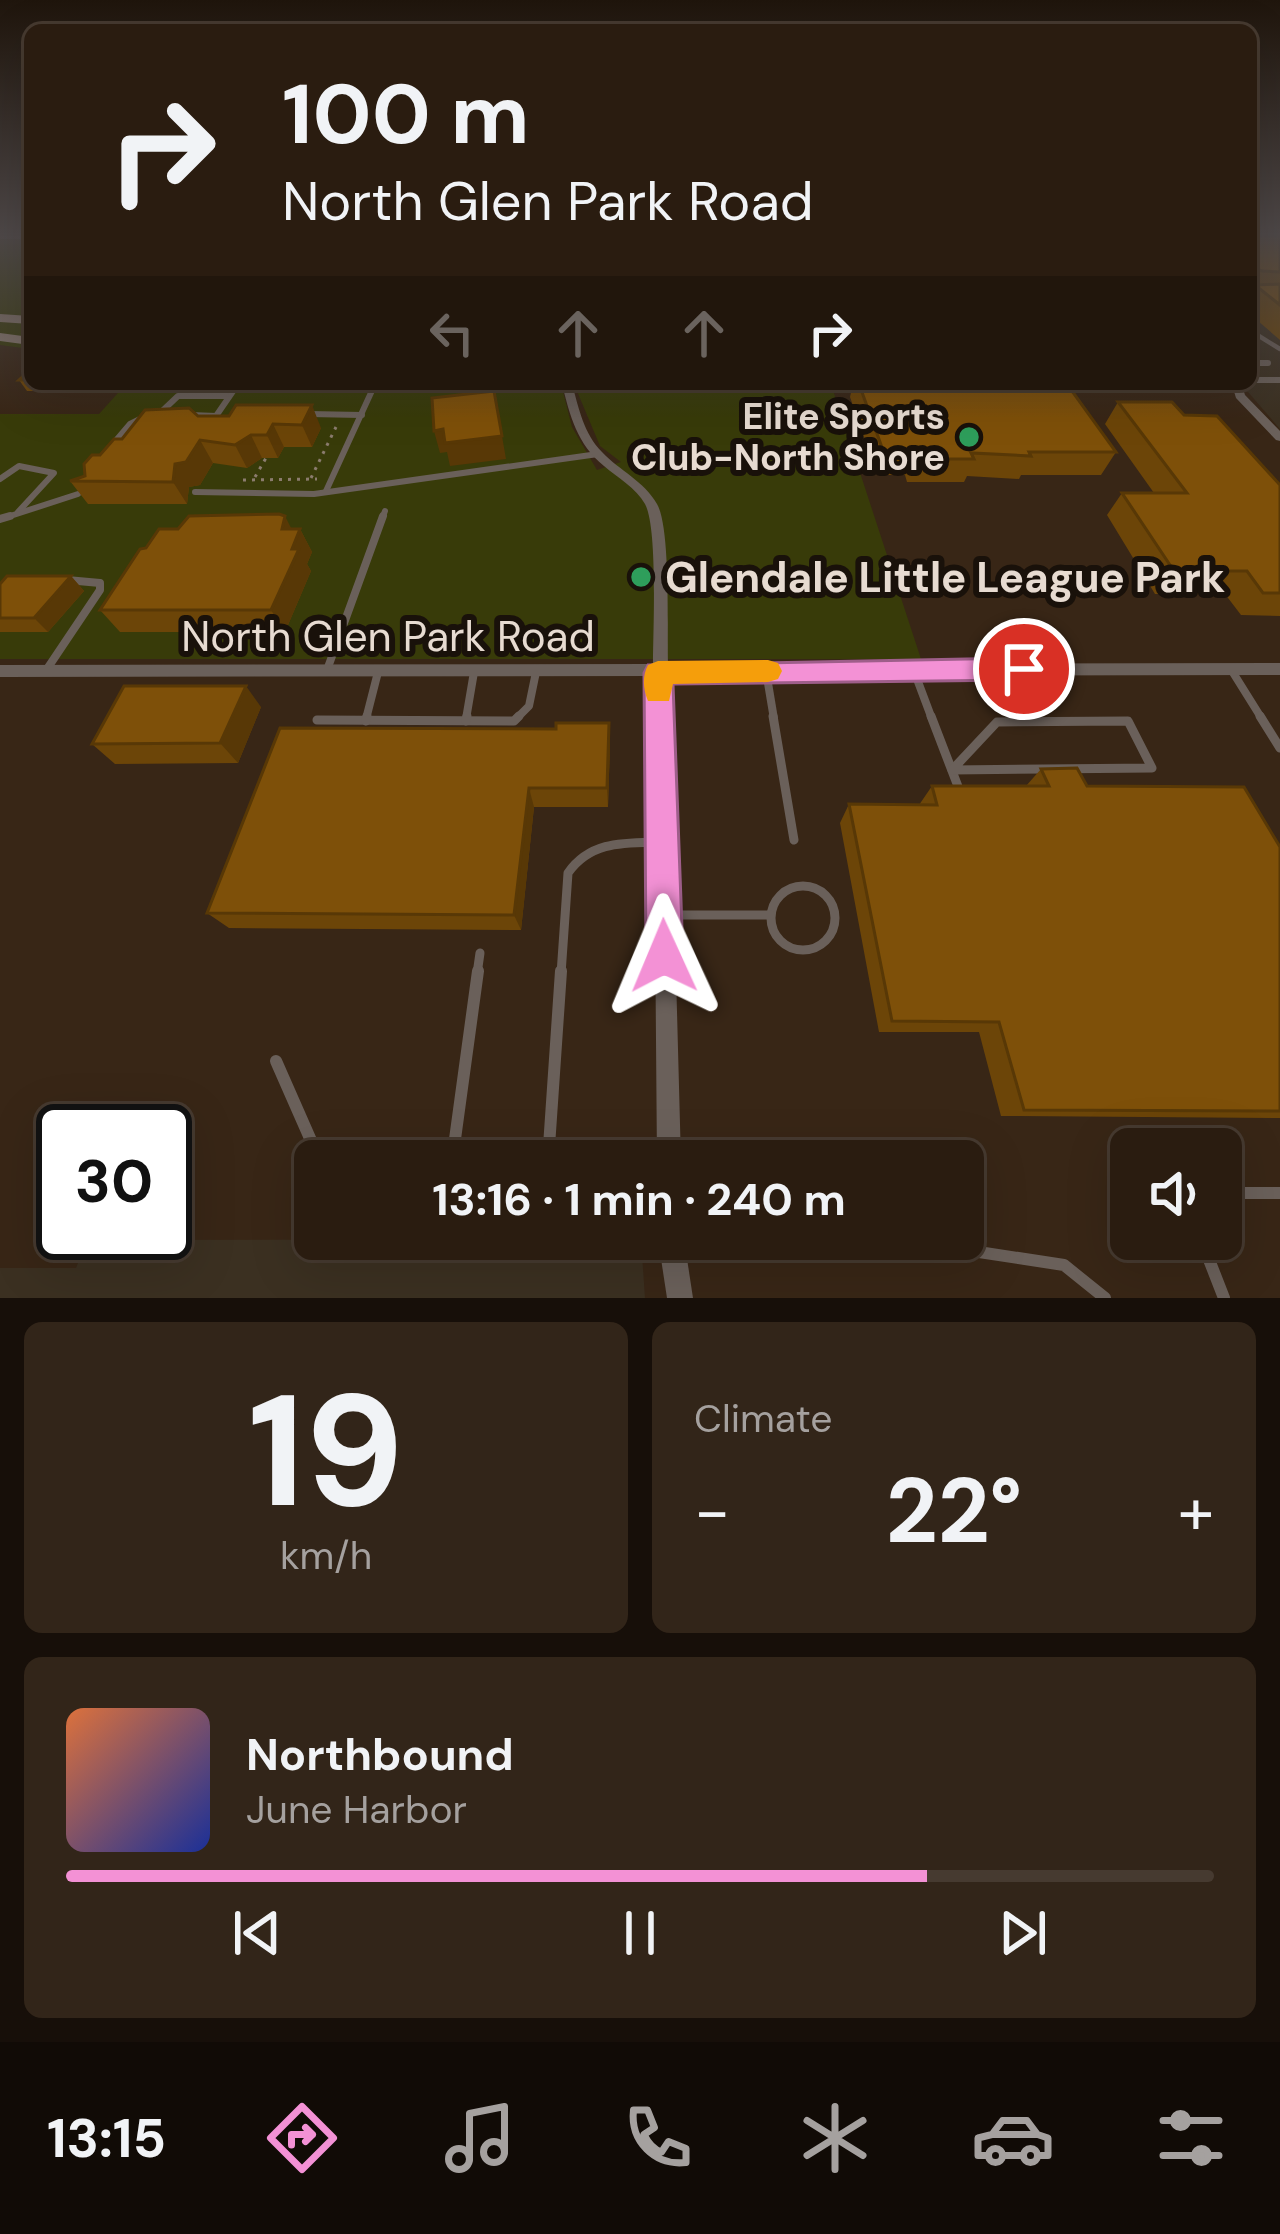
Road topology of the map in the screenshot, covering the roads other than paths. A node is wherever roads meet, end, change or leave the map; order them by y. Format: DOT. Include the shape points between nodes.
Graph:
graph roads {
  1 [pos="1257,363"];
  2 [pos="1268,363"];
  3 [pos="234,390"];
  4 [pos="372,390"];
  5 [pos="569,390"];
  6 [pos="1240,390"];
  7 [pos="230,396"];
  8 [pos="301,414"];
  9 [pos="158,415"];
  10 [pos="362,415"];
  11 [pos="217,416"];
  12 [pos="234,416"];
  13 [pos="1280,438"];
  14 [pos="106,452"];
  15 [pos="598,454"];
  16 [pos="0,479"];
  17 [pos="83,480"];
  18 [pos="195,492"];
  19 [pos="326,492"];
  20 [pos="88,493"];
  21 [pos="78,494"];
  22 [pos="18,512"];
  23 [pos="385,512"];
  24 [pos="0,519"];
  25 [pos="50,580"];
  26 [pos="914,669"];
  27 [pos="1231,669"];
  28 [pos="1280,669"];
  29 [pos="46,671"];
  30 [pos="766,671"];
  31 [pos="326,672"];
  32 [pos="378,672"];
  33 [pos="474,672"];
  34 [pos="536,672"];
  35 [pos="1,673"];
  36 [pos="658,673"];
  37 [pos="317,720"];
  38 [pos="366,721"];
  39 [pos="466,721"];
  40 [pos="1280,748"];
  41 [pos="952,770"];
  42 [pos="959,789"];
  43 [pos="794,840"];
  44 [pos="662,842"];
  45 [pos="664,915"];
  46 [pos="770,916"];
  47 [pos="480,953"];
  48 [pos="276,1061"];
  49 [pos="311,1140"];
  50 [pos="455,1140"];
  51 [pos="549,1140"];
  52 [pos="669,1140"];
  53 [pos="1242,1193"];
  54 [pos="1280,1193"];
  55 [pos="984,1253"];
  56 [pos="674,1260"];
  57 [pos="1209,1260"];
  58 [pos="680,1298"];
  59 [pos="1105,1298"];
  60 [pos="1224,1298"];
  1 -- 2 [label="lane"];
  3 -- 7 [label="lane"];
  4 -- 10 [label="lane"];
  5 -- 15 [label="street"];
  6 -- 13 [label="street"];
  7 -- 9 [label="lane" via="178,396"];
  7 -- 11 [label="lane"];
  8 -- 10 [label="lane"];
  9 -- 11 [label="lane"];
  9 -- 14 [label="lane" via="137,418"];
  10 -- 19 [label="lane"];
  11 -- 12 [label="lane"];
  15 -- 19 [label="lane"];
  15 -- 36 [label="street" via="635,480 658,519"];
  16 -- 22 [label="lane" via="19,466 54,473"];
  17 -- 21 [label="lane"];
  18 -- 19 [label="lane"];
  20 -- 21 [label="lane"];
  21 -- 22 [label="lane"];
  22 -- 24 [label="lane"];
  23 -- 31 [label="lane"];
  25 -- 29 [label="lane" via="92,580 100,590"];
  26 -- 27 [label="street, North Glen Park Road"];
  26 -- 30 [label="street, North Glen Park Road"];
  26 -- 41 [label="lane"];
  27 -- 28 [label="street, North Glen Park Road"];
  27 -- 40 [label="lane"];
  29 -- 31 [label="street, North Glen Park Road"];
  29 -- 35 [label="street, North Glen Park Road"];
  30 -- 36 [label="street, North Glen Park Road"];
  30 -- 43 [label="lane"];
  31 -- 32 [label="street, North Glen Park Road"];
  32 -- 33 [label="street, North Glen Park Road"];
  32 -- 38 [label="lane"];
  33 -- 34 [label="street, North Glen Park Road"];
  33 -- 39 [label="lane"];
  34 -- 36 [label="street, North Glen Park Road"];
  34 -- 39 [label="lane" via="529,706 514,721"];
  36 -- 44 [label="street"];
  37 -- 38 [label="lane"];
  38 -- 39 [label="lane"];
  41 -- 41 [label="lane" via="996,770 1152,768 1128,721 997,722"];
  41 -- 42 [label="lane"];
  44 -- 45 [label="street"];
  44 -- 51 [label="lane" via="591,849 568,874"];
  45 -- 46 [label="lane"];
  45 -- 52 [label="street"];
  46 -- 46 [label="lane" via="779,936 798,949 819,948 833,934 821,894 802,885 776,896"];
  47 -- 50 [label="lane"];
  48 -- 49 [label="lane"];
  53 -- 54 [label="lane"];
  55 -- 59 [label="lane" via="1064,1265"];
  56 -- 58 [label="street"];
  57 -- 60 [label="lane"];
}
